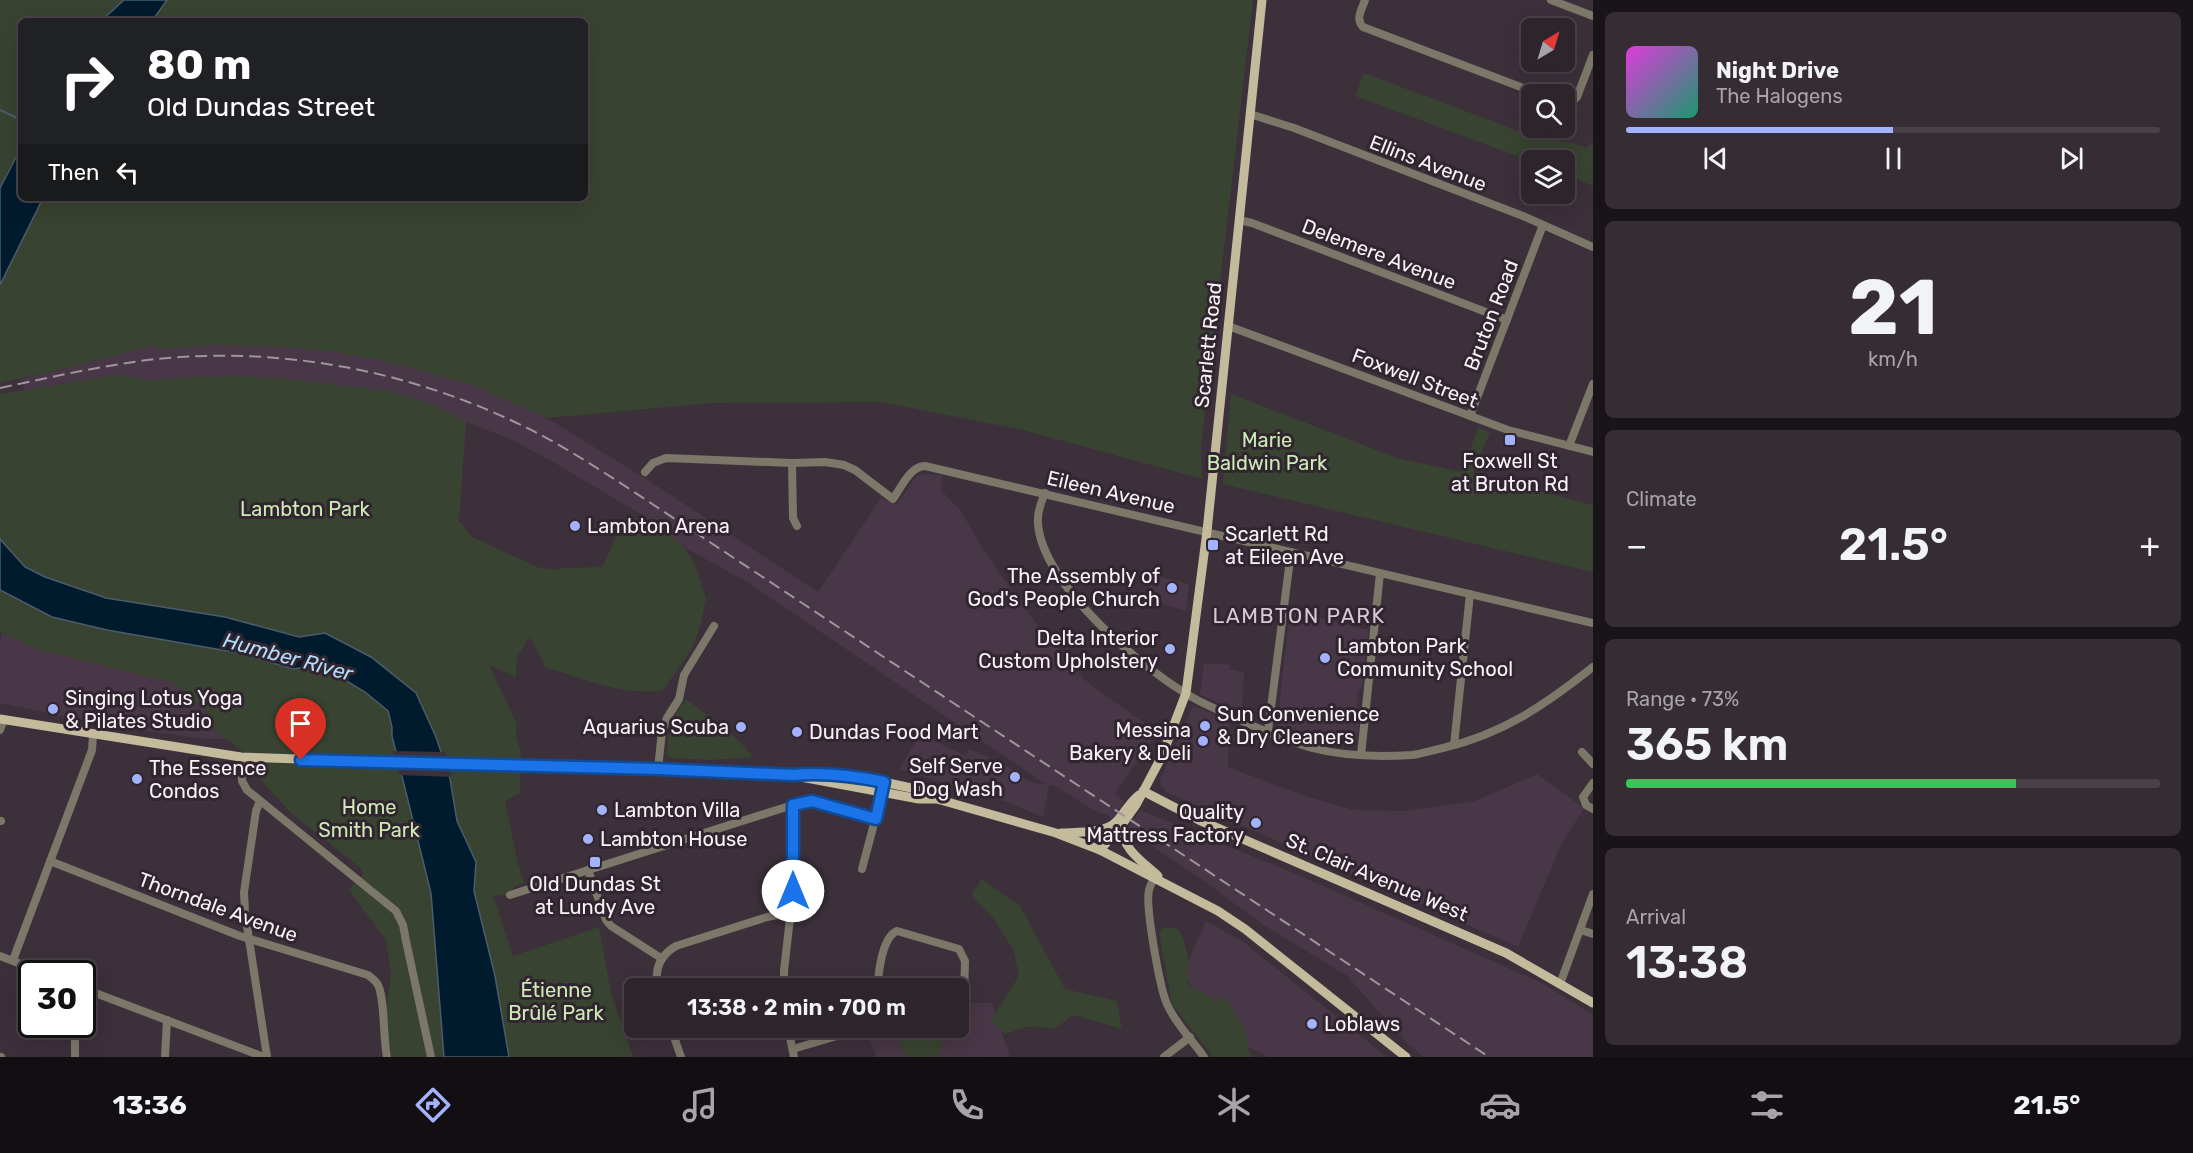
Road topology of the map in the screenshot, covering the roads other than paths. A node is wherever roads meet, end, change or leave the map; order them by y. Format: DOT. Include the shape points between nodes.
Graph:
graph roads {
  1 [pos="1262,0"];
  2 [pos="1365,0"];
  3 [pos="1551,0"];
  4 [pos="1593,16"];
  5 [pos="1593,55"];
  6 [pos="1521,87"];
  7 [pos="1575,100"];
  8 [pos="1250,114"];
  9 [pos="1239,220"];
  10 [pos="1543,225"];
  11 [pos="1593,247"];
  12 [pos="1507,320"];
  13 [pos="1228,326"];
  14 [pos="1593,384"];
  15 [pos="1470,416"];
  16 [pos="1569,446"];
  17 [pos="1593,452"];
  18 [pos="792,463"];
  19 [pos="645,472"];
  20 [pos="1044,493"];
  21 [pos="797,526"];
  22 [pos="1207,531"];
  23 [pos="1291,552"];
  24 [pos="1380,573"];
  25 [pos="1470,594"];
  26 [pos="1593,623"];
  27 [pos="714,626"];
  28 [pos="1593,667"];
  29 [pos="1186,693"];
  30 [pos="2,719"];
  31 [pos="0,730"];
  32 [pos="1268,731"];
  33 [pos="93,735"];
  34 [pos="1454,745"];
  35 [pos="1582,752"];
  36 [pos="1361,754"];
  37 [pos="241,757"];
  38 [pos="1593,764"];
  39 [pos="658,769"];
  40 [pos="1593,783"];
  41 [pos="884,786"];
  42 [pos="1143,791"];
  43 [pos="260,801"];
  44 [pos="793,805"];
  45 [pos="1593,809"];
  46 [pos="876,819"];
  47 [pos="1121,826"];
  48 [pos="1056,833"];
  49 [pos="1100,849"];
  50 [pos="50,861"];
  51 [pos="862,869"];
  52 [pos="588,870"];
  53 [pos="1154,878"];
  54 [pos="1166,884"];
  55 [pos="1593,894"];
  56 [pos="510,895"];
  57 [pos="790,916"];
  58 [pos="1581,930"];
  59 [pos="1593,934"];
  60 [pos="248,939"];
  61 [pos="0,956"];
  62 [pos="661,958"];
  63 [pos="13,960"];
  64 [pos="18,962"];
  65 [pos="657,978"];
  66 [pos="785,978"];
  67 [pos="878,978"];
  68 [pos="965,978"];
  69 [pos="1560,984"];
  70 [pos="96,993"];
  71 [pos="1593,1003"];
  72 [pos="167,1020"];
  73 [pos="1190,1037"];
  74 [pos="75,1038"];
  75 [pos="674,1038"];
  76 [pos="790,1038"];
  77 [pos="836,1038"];
  78 [pos="793,1053"];
  79 [pos="75,1057"];
  80 [pos="165,1057"];
  81 [pos="265,1057"];
  82 [pos="387,1057"];
  83 [pos="431,1057"];
  84 [pos="681,1057"];
  85 [pos="1164,1057"];
  86 [pos="1204,1057"];
  87 [pos="1406,1057"];
  1 -- 8 [label="main road, Scarlett Road"];
  2 -- 6 [label="street" via="1359,18 1363,27"];
  3 -- 4 [label="street"];
  5 -- 7 [label="street"];
  8 -- 9 [label="main road, Scarlett Road"];
  8 -- 10 [label="street, Ellins Avenue"];
  9 -- 12 [label="street, Delemere Avenue"];
  9 -- 13 [label="main road, Scarlett Road"];
  10 -- 11 [label="street, Ellins Avenue"];
  10 -- 12 [label="street, Bruton Road"];
  12 -- 15 [label="street, Bruton Road"];
  13 -- 15 [label="street, Foxwell Street"];
  13 -- 22 [label="main road, Scarlett Road"];
  14 -- 16 [label="street"];
  15 -- 16 [label="street, Foxwell Street"];
  16 -- 17 [label="street, Foxwell Street"];
  18 -- 19 [label="street, Eileen Avenue" via="666,458 652,463"];
  18 -- 20 [label="street, Eileen Avenue" via="844,465 893,499 919,466"];
  18 -- 21 [label="street" via="793,519"];
  20 -- 22 [label="street, Eileen Avenue"];
  20 -- 29 [label="street" via="1038,524 1049,558 1062,579 1122,646"];
  22 -- 23 [label="street, Eileen Avenue"];
  22 -- 29 [label="main road, Scarlett Road"];
  23 -- 24 [label="street, Eileen Avenue"];
  23 -- 32 [label="street"];
  24 -- 25 [label="street, Eileen Avenue"];
  24 -- 36 [label="street"];
  25 -- 26 [label="street, Eileen Avenue"];
  25 -- 34 [label="street"];
  27 -- 39 [label="street" via="684,675 679,699 667,718"];
  28 -- 34 [label="street" via="1557,696 1503,729"];
  29 -- 32 [label="street"];
  29 -- 42 [label="main road, Scarlett Road" via="1162,756"];
  30 -- 31 [label="street"];
  30 -- 33 [label="main road"];
  32 -- 36 [label="street" via="1312,748"];
  33 -- 37 [label="main road"];
  33 -- 50 [label="street" via="92,750"];
  34 -- 36 [label="street" via="1412,754"];
  35 -- 38 [label="street"];
  37 -- 39 [label="main road"];
  37 -- 43 [label="street" via="244,787"];
  39 -- 41 [label="main road" via="794,775 817,781"];
  40 -- 45 [label="street" via="1583,800"];
  41 -- 46 [label="street"];
  41 -- 48 [label="main road" via="919,799 937,799"];
  42 -- 47 [label="main road, Scarlett Road"];
  42 -- 48 [label="main road, Scarlett Road" via="1109,828"];
  42 -- 69 [label="main road, St. Clair Avenue West" via="1506,953"];
  43 -- 60 [label="street" via="244,892"];
  43 -- 83 [label="street" via="396,911 403,925"];
  44 -- 46 [label="street" via="812,801"];
  44 -- 52 [label="street"];
  44 -- 57 [label="street"];
  46 -- 51 [label="street"];
  47 -- 49 [label="main road, Scarlett Road"];
  47 -- 54 [label="main road" via="1130,850"];
  48 -- 49 [label="main road"];
  49 -- 53 [label="main road"];
  50 -- 60 [label="street, Thorndale Avenue"];
  50 -- 63 [label="street"];
  52 -- 56 [label="street"];
  52 -- 62 [label="street" via="606,920"];
  53 -- 54 [label="main road"];
  53 -- 73 [label="street" via="1149,890 1150,915 1163,993"];
  54 -- 87 [label="main road" via="1245,929"];
  55 -- 58 [label="street"];
  57 -- 62 [label="street" via="767,917 687,942"];
  57 -- 66 [label="street"];
  58 -- 59 [label="street"];
  58 -- 69 [label="street"];
  60 -- 81 [label="street"];
  60 -- 82 [label="street, Thorndale Avenue" via="375,980"];
  61 -- 63 [label="street"];
  62 -- 65 [label="street"];
  63 -- 64 [label="street"];
  67 -- 68 [label="street" via="886,940 892,933 902,932 959,949 965,961"];
  69 -- 71 [label="main road, St. Clair Avenue West"];
  70 -- 72 [label="street"];
  72 -- 80 [label="street"];
  72 -- 81 [label="street"];
  73 -- 85 [label="street"];
  73 -- 86 [label="street"];
  74 -- 79 [label="street"];
  75 -- 84 [label="street"];
  76 -- 78 [label="street"];
  77 -- 78 [label="street"];
}
